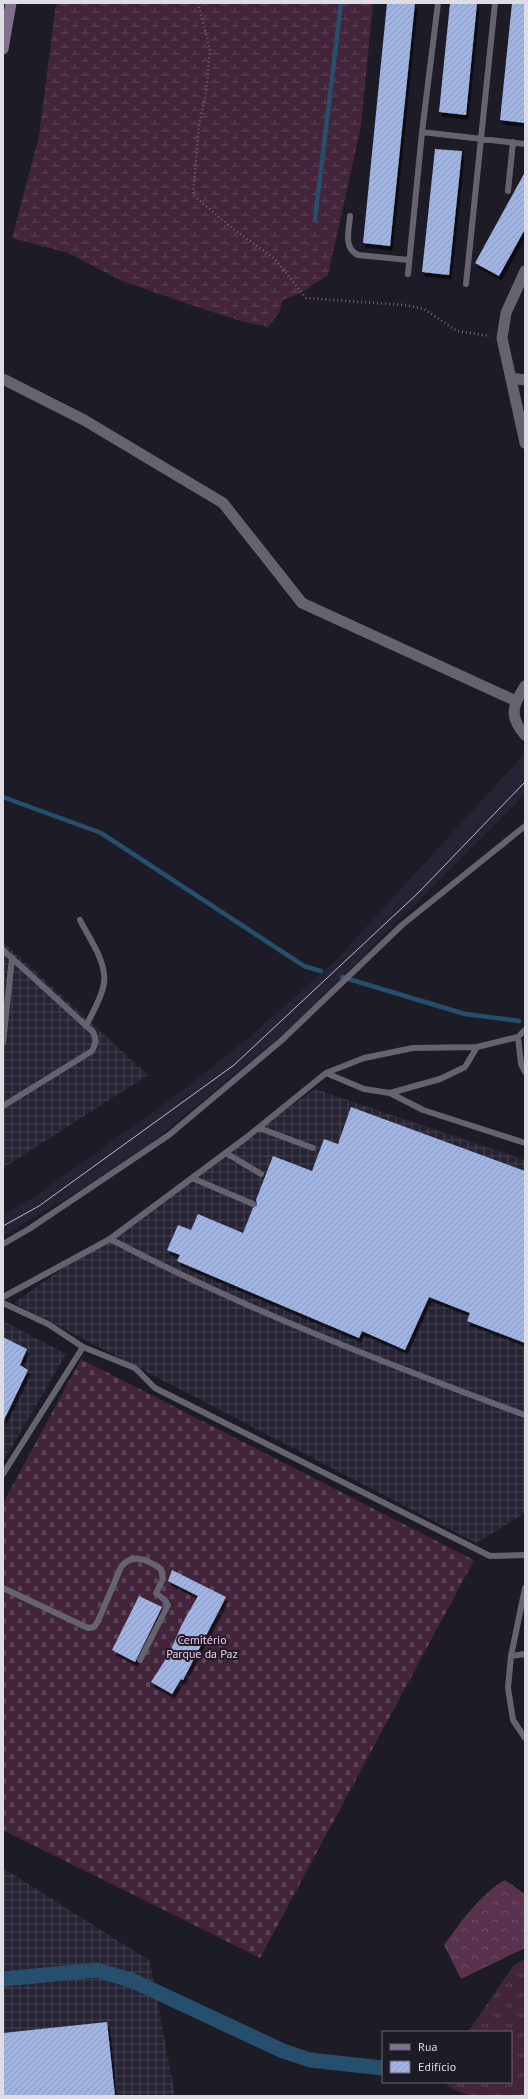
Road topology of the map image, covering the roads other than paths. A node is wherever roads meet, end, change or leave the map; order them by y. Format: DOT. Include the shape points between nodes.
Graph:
graph roads {
  1 [pos="11,3"];
  2 [pos="438,3"];
  3 [pos="495,3"];
  4 [pos="3,49"];
  5 [pos="422,132"];
  6 [pos="482,139"];
  7 [pos="513,142"];
  8 [pos="525,144"];
  9 [pos="508,191"];
  10 [pos="350,216"];
  11 [pos="409,260"];
  12 [pos="525,271"];
  13 [pos="408,274"];
  14 [pos="466,284"];
  15 [pos="511,378"];
  16 [pos="3,380"];
  17 [pos="525,380"];
  18 [pos="525,443"];
  19 [pos="525,686"];
  20 [pos="516,701"];
  21 [pos="525,735"];
  22 [pos="525,826"];
  23 [pos="80,920"];
  24 [pos="3,950"];
  25 [pos="12,958"];
  26 [pos="86,1026"];
  27 [pos="525,1030"];
  28 [pos="518,1037"];
  29 [pos="3,1043"];
  30 [pos="477,1047"];
  31 [pos="525,1072"];
  32 [pos="326,1073"];
  33 [pos="390,1093"];
  34 [pos="3,1106"];
  35 [pos="259,1128"];
  36 [pos="525,1143"];
  37 [pos="313,1148"];
  38 [pos="226,1153"];
  39 [pos="261,1174"];
  40 [pos="192,1178"];
  41 [pos="253,1204"];
  42 [pos="110,1239"];
  43 [pos="3,1244"];
  44 [pos="3,1297"];
  45 [pos="3,1303"];
  46 [pos="83,1347"];
  47 [pos="525,1415"];
  48 [pos="3,1474"];
  49 [pos="525,1555"];
  50 [pos="3,1588"];
  51 [pos="525,1588"];
  52 [pos="525,1654"];
  53 [pos="511,1656"];
  54 [pos="140,1660"];
  55 [pos="525,1738"];
  1 -- 4 [label="main road"];
  2 -- 5 [label="lane"];
  3 -- 6 [label="lane"];
  5 -- 6 [label="lane"];
  5 -- 11 [label="lane"];
  6 -- 7 [label="lane"];
  6 -- 14 [label="lane"];
  7 -- 8 [label="lane"];
  7 -- 9 [label="lane"];
  10 -- 11 [label="lane" via="348,245 353,253"];
  11 -- 13 [label="lane"];
  12 -- 15 [label="street" via="506,313 502,338"];
  15 -- 17 [label="street"];
  15 -- 18 [label="street"];
  16 -- 20 [label="street" via="84,420 223,503 302,603"];
  19 -- 20 [label="street"];
  20 -- 21 [label="street" via="514,719"];
  22 -- 43 [label="lane" via="402,924 282,1040 170,1135"];
  23 -- 26 [label="lane" via="104,968 101,993"];
  24 -- 25 [label="lane"];
  25 -- 26 [label="lane"];
  25 -- 29 [label="lane"];
  26 -- 34 [label="lane" via="96,1038 92,1051"];
  27 -- 28 [label="lane"];
  28 -- 30 [label="lane"];
  28 -- 31 [label="lane" via="521,1064"];
  30 -- 32 [label="lane" via="413,1048 364,1058"];
  30 -- 33 [label="lane" via="465,1067 440,1079"];
  32 -- 33 [label="lane" via="364,1089"];
  32 -- 35 [label="lane"];
  33 -- 36 [label="lane" via="423,1110"];
  35 -- 37 [label="lane"];
  35 -- 38 [label="lane"];
  38 -- 39 [label="lane"];
  38 -- 40 [label="lane"];
  40 -- 41 [label="lane"];
  40 -- 42 [label="lane"];
  42 -- 44 [label="lane"];
  42 -- 47 [label="lane" via="178,1275 326,1339"];
  45 -- 46 [label="lane" via="48,1324"];
  46 -- 48 [label="lane"];
  46 -- 49 [label="lane" via="135,1368 155,1388 490,1556"];
  50 -- 54 [label="lane" via="88,1628 98,1621 121,1566 126,1561 132,1558 155,1565 161,1569 163,1579 156,1593 168,1605"];
  51 -- 53 [label="lane"];
  52 -- 53 [label="lane"];
  53 -- 55 [label="lane" via="508,1688 512,1720"];
}
